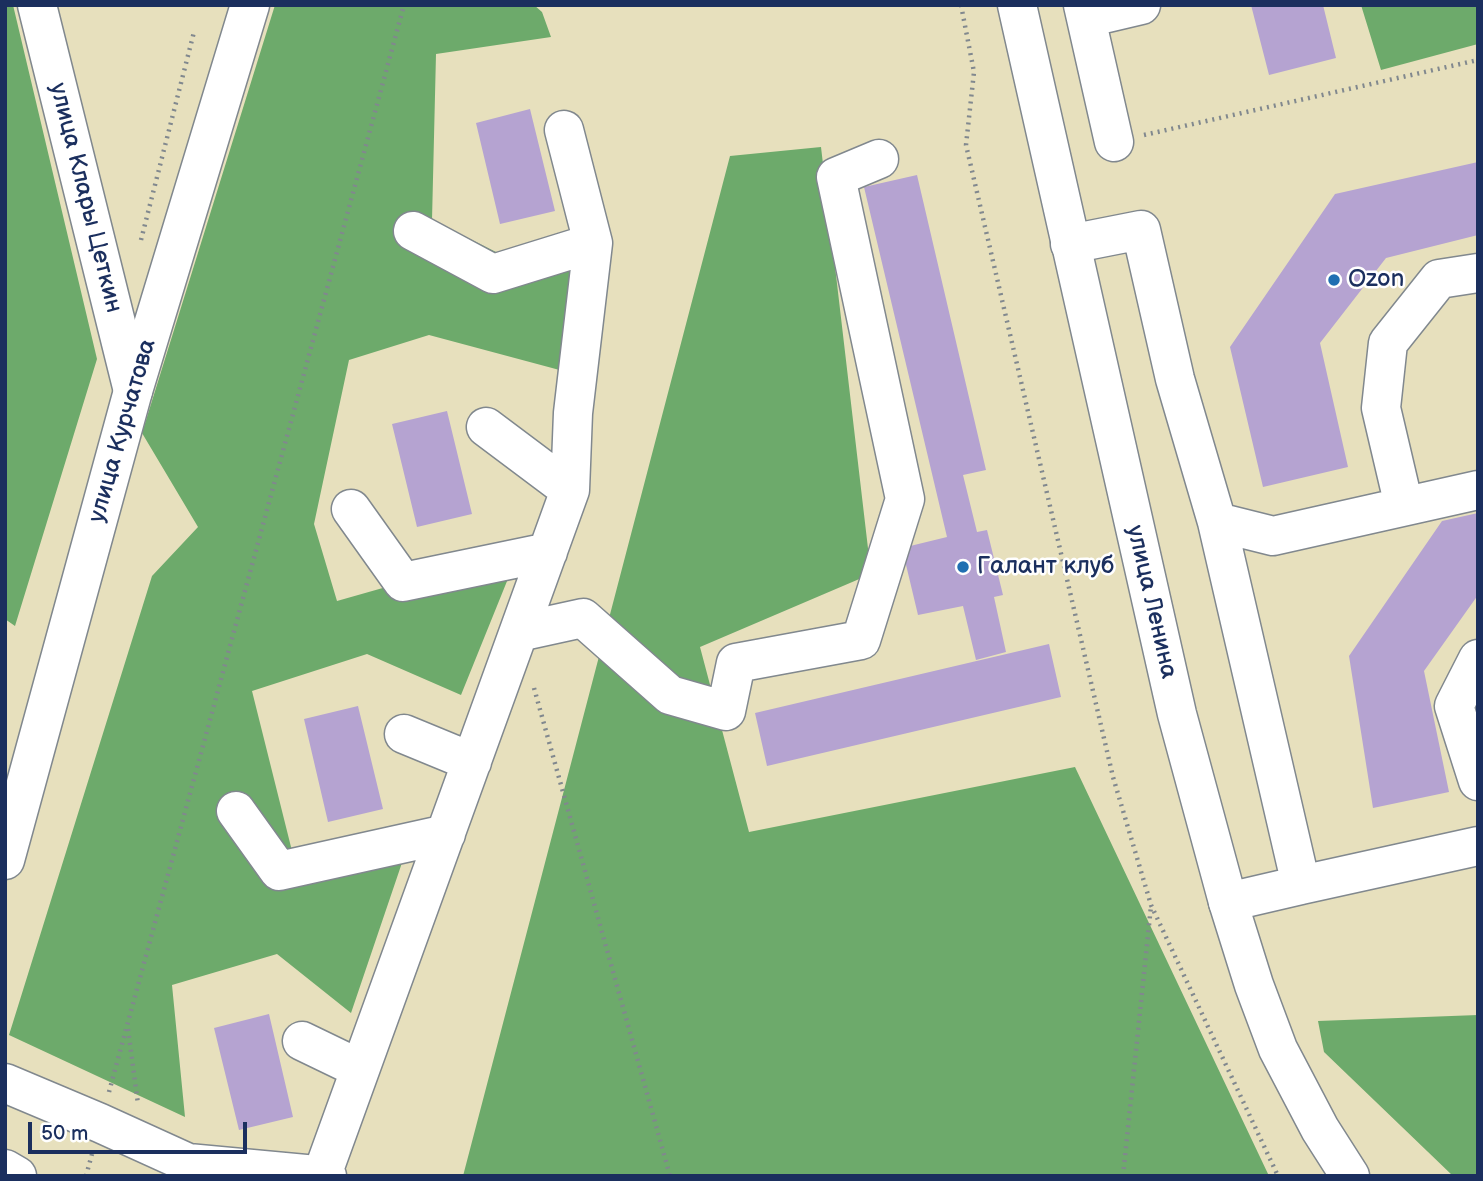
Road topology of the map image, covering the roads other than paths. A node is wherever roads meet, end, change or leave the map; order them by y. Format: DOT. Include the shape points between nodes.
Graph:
graph roads {
  1 [pos="37,5"];
  2 [pos="250,5"];
  3 [pos="1017,5"];
  4 [pos="1141,5"];
  5 [pos="1084,11"];
  6 [pos="564,131"];
  7 [pos="1114,142"];
  8 [pos="879,159"];
  9 [pos="413,231"];
  10 [pos="593,243"];
  11 [pos="1070,244"];
  12 [pos="1478,273"];
  13 [pos="133,391"];
  14 [pos="486,427"];
  15 [pos="1478,490"];
  16 [pos="570,491"];
  17 [pos="1404,506"];
  18 [pos="351,509"];
  19 [pos="1217,522"];
  20 [pos="548,552"];
  21 [pos="519,632"];
  22 [pos="1478,659"];
  23 [pos="404,734"];
  24 [pos="472,762"];
  25 [pos="1478,781"];
  26 [pos="236,811"];
  27 [pos="446,834"];
  28 [pos="1478,846"];
  29 [pos="5,860"];
  30 [pos="1301,886"];
  31 [pos="1228,902"];
  32 [pos="302,1041"];
  33 [pos="360,1069"];
  34 [pos="5,1083"];
  35 [pos="5,1169"];
  36 [pos="197,1169"];
  37 [pos="324,1175"];
  38 [pos="17,1176"];
  39 [pos="1350,1176"];
  1 -- 13 [label="main road, улица Клары Цеткин"];
  2 -- 13 [label="main road, улица Курчатова"];
  3 -- 11 [label="main road, улица Ленина"];
  4 -- 5 [label="main road"];
  5 -- 7 [label="main road"];
  6 -- 10 [label="main road"];
  8 -- 21 [label="main road" via="836,177 905,499 861,640 736,663 726,711 670,695 583,618"];
  9 -- 10 [label="main road" via="493,274"];
  10 -- 16 [label="main road" via="573,413"];
  11 -- 19 [label="main road" via="1141,230 1175,379"];
  11 -- 31 [label="main road, улица Ленина" via="1177,714"];
  12 -- 17 [label="main road" via="1439,279 1388,343 1381,408"];
  13 -- 29 [label="main road, улица Курчатова"];
  14 -- 16 [label="main road"];
  15 -- 17 [label="main road"];
  16 -- 20 [label="main road"];
  17 -- 19 [label="main road" via="1273,536"];
  18 -- 20 [label="main road" via="403,582"];
  19 -- 30 [label="main road"];
  20 -- 21 [label="main road"];
  21 -- 24 [label="main road"];
  22 -- 25 [label="main road" via="1454,706"];
  23 -- 24 [label="main road"];
  24 -- 27 [label="main road"];
  26 -- 27 [label="main road" via="279,871"];
  27 -- 33 [label="main road"];
  28 -- 30 [label="main road"];
  30 -- 31 [label="main road"];
  31 -- 39 [label="main road, улица Ленина" via="1278,1049"];
  32 -- 33 [label="main road"];
  33 -- 37 [label="main road"];
  34 -- 36 [label="main road"];
  35 -- 38 [label="main road"];
  36 -- 37 [label="main road"];
}
